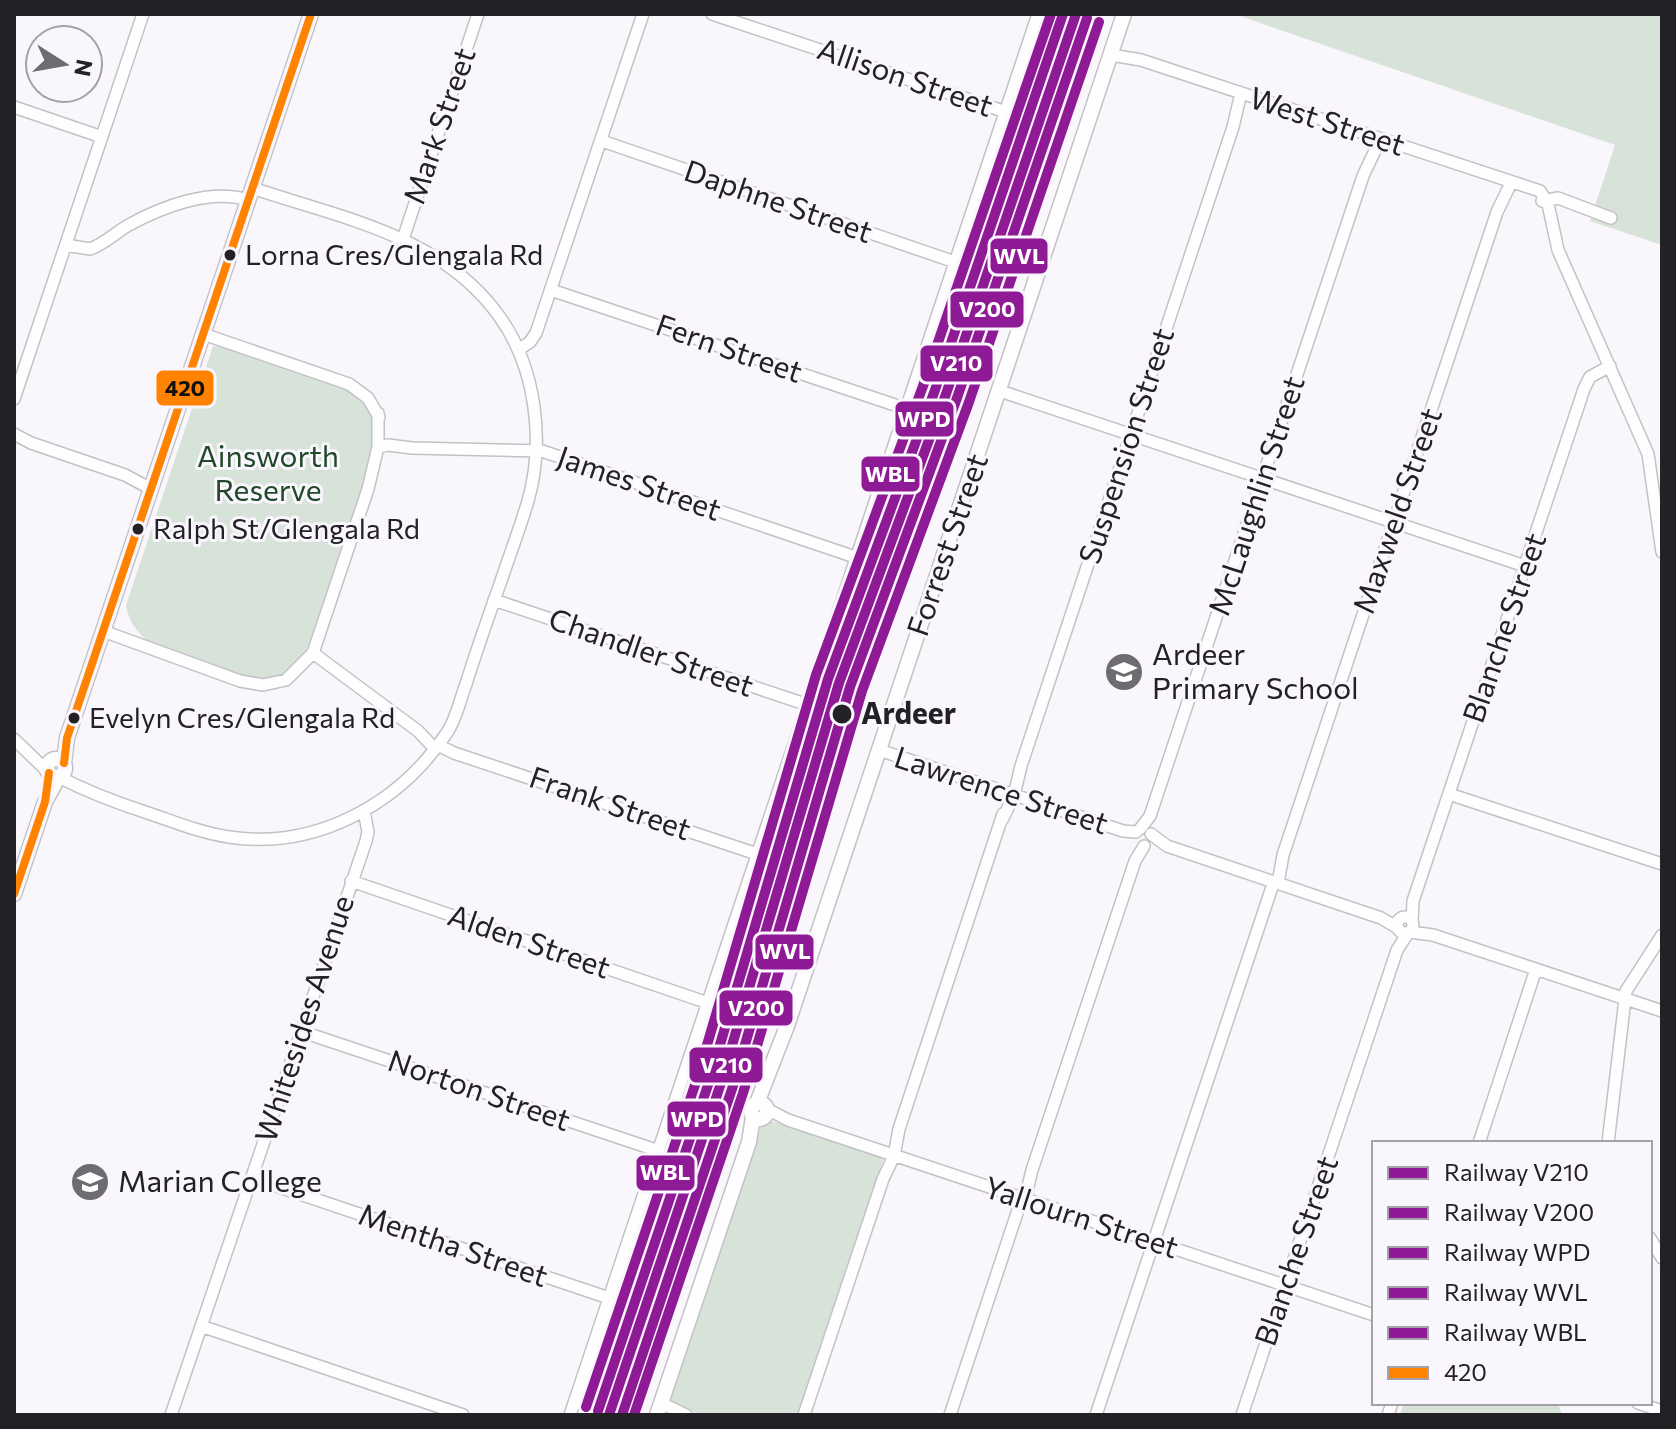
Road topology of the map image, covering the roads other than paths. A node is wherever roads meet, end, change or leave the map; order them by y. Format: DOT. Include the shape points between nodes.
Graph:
graph roads {
  1 [pos="143,14"];
  2 [pos="311,14"];
  3 [pos="478,14"];
  4 [pos="643,14"];
  5 [pos="712,14"];
  6 [pos="1038,14"];
  7 [pos="1124,14"];
  8 [pos="1112,50"];
  9 [pos="1244,94"];
  10 [pos="14,107"];
  11 [pos="1006,112"];
  12 [pos="102,137"];
  13 [pos="1375,138"];
  14 [pos="602,141"];
  15 [pos="1509,183"];
  16 [pos="250,194"];
  17 [pos="1544,200"];
  18 [pos="1611,218"];
  19 [pos="403,239"];
  20 [pos="68,242"];
  21 [pos="955,262"];
  22 [pos="551,290"];
  23 [pos="203,334"];
  24 [pos="518,350"];
  25 [pos="1610,366"];
  26 [pos="1000,391"];
  27 [pos="14,399"];
  28 [pos="907,409"];
  29 [pos="14,434"];
  30 [pos="1130,434"];
  31 [pos="14,441"];
  32 [pos="31,443"];
  33 [pos="382,448"];
  34 [pos="536,450"];
  35 [pos="1263,478"];
  36 [pos="153,484"];
  37 [pos="1394,522"];
  38 [pos="1662,552"];
  39 [pos="858,558"];
  40 [pos="1525,566"];
  41 [pos="494,600"];
  42 [pos="103,631"];
  43 [pos="313,653"];
  44 [pos="808,705"];
  45 [pos="14,739"];
  46 [pos="439,743"];
  47 [pos="879,750"];
  48 [pos="56,769"];
  49 [pos="1011,794"];
  50 [pos="1449,794"];
  51 [pos="359,814"];
  52 [pos="1142,838"];
  53 [pos="757,854"];
  54 [pos="1662,864"];
  55 [pos="351,881"];
  56 [pos="1274,881"];
  57 [pos="14,894"];
  58 [pos="1405,925"];
  59 [pos="1662,935"];
  60 [pos="1536,969"];
  61 [pos="1625,999"];
  62 [pos="708,1003"];
  63 [pos="1662,1011"];
  64 [pos="300,1031"];
  65 [pos="761,1112"];
  66 [pos="1480,1141"];
  67 [pos="1608,1141"];
  68 [pos="659,1151"];
  69 [pos="891,1154"];
  70 [pos="252,1178"];
  71 [pos="1022,1198"];
  72 [pos="1154,1242"];
  73 [pos="1285,1286"];
  74 [pos="609,1298"];
  75 [pos="1372,1314"];
  76 [pos="201,1326"];
  77 [pos="659,1409"];
  78 [pos="171,1415"];
  79 [pos="463,1415"];
  80 [pos="570,1415"];
  81 [pos="685,1415"];
  82 [pos="804,1415"];
  83 [pos="950,1415"];
  84 [pos="1096,1415"];
  85 [pos="1242,1415"];
  1 -- 12 [label="street"];
  2 -- 16 [label="street"];
  3 -- 19 [label="street, Mark Street"];
  4 -- 14 [label="street"];
  5 -- 11 [label="street, Allison Street"];
  6 -- 11 [label="street"];
  7 -- 8 [label="street, Forrest Street"];
  8 -- 9 [label="street, West Street"];
  8 -- 26 [label="street, Forrest Street"];
  9 -- 13 [label="street, West Street"];
  9 -- 30 [label="street, Suspension Street"];
  10 -- 12 [label="street"];
  11 -- 21 [label="street"];
  12 -- 20 [label="street"];
  13 -- 15 [label="street, West Street"];
  13 -- 35 [label="street, McLaughlin Street"];
  14 -- 21 [label="street, Daphne Street"];
  14 -- 22 [label="street"];
  15 -- 17 [label="street, West Street"];
  15 -- 37 [label="street, Maxweld Street"];
  16 -- 19 [label="street"];
  16 -- 20 [label="street" via="183,202 134,222 95,247"];
  16 -- 23 [label="street"];
  17 -- 18 [label="street, West Street" via="1558,198"];
  17 -- 25 [label="street" via="1546,229"];
  19 -- 24 [label="street" via="463,276 500,318"];
  20 -- 27 [label="street"];
  21 -- 28 [label="street"];
  22 -- 24 [label="street" via="536,333"];
  22 -- 28 [label="street, Fern Street"];
  23 -- 33 [label="street" via="349,384 378,413"];
  23 -- 36 [label="street"];
  24 -- 34 [label="street" via="532,395"];
  25 -- 38 [label="street" via="1648,454"];
  25 -- 40 [label="street, Blanche Street" via="1590,377 1584,389"];
  26 -- 30 [label="street"];
  26 -- 47 [label="street, Forrest Street"];
  28 -- 39 [label="street"];
  29 -- 32 [label="street"];
  30 -- 35 [label="street"];
  30 -- 49 [label="street, Suspension Street"];
  31 -- 32 [label="street"];
  32 -- 36 [label="street"];
  33 -- 34 [label="street, James Street"];
  33 -- 43 [label="street"];
  34 -- 39 [label="street, James Street"];
  34 -- 41 [label="street" via="529,499"];
  35 -- 37 [label="street"];
  35 -- 52 [label="street, McLaughlin Street"];
  36 -- 42 [label="street"];
  37 -- 40 [label="street"];
  37 -- 56 [label="street, Maxweld Street"];
  39 -- 44 [label="street"];
  40 -- 50 [label="street, Blanche Street"];
  41 -- 44 [label="street, Chandler Street"];
  41 -- 46 [label="street" via="452,723"];
  42 -- 43 [label="street" via="263,685 286,680"];
  42 -- 48 [label="street"];
  43 -- 46 [label="street, Frank Street"];
  44 -- 53 [label="street"];
  45 -- 48 [label="street"];
  46 -- 51 [label="street" via="398,788"];
  46 -- 53 [label="street, Frank Street" via="447,751"];
  47 -- 49 [label="street, Lawrence Street"];
  47 -- 65 [label="street, Forrest Street"];
  48 -- 51 [label="street" via="81,789 188,827 241,839 302,835"];
  48 -- 57 [label="street"];
  49 -- 52 [label="street, Lawrence Street"];
  49 -- 69 [label="street, Suspension Street"];
  50 -- 54 [label="street"];
  50 -- 58 [label="street, Blanche Street"];
  51 -- 55 [label="street, Whitesides Avenue" via="361,850"];
  52 -- 56 [label="street, Lawrence Street"];
  52 -- 71 [label="street, McLaughlin Street"];
  53 -- 62 [label="street"];
  55 -- 62 [label="street, Alden Street"];
  55 -- 64 [label="street, Whitesides Avenue"];
  56 -- 58 [label="street, Lawrence Street"];
  56 -- 72 [label="street, Maxweld Street"];
  58 -- 60 [label="street, Lawrence Street"];
  58 -- 73 [label="street, Blanche Street"];
  59 -- 61 [label="street" via="1627,987"];
  60 -- 61 [label="street, Lawrence Street"];
  60 -- 66 [label="street"];
  61 -- 63 [label="street, Lawrence Street"];
  61 -- 67 [label="street"];
  62 -- 68 [label="street"];
  64 -- 68 [label="street, Norton Street"];
  64 -- 70 [label="street, Whitesides Avenue"];
  65 -- 69 [label="street, Yallourn Street"];
  65 -- 77 [label="street, Forrest Street"];
  68 -- 74 [label="street"];
  69 -- 71 [label="street, Yallourn Street"];
  69 -- 82 [label="street, Suspension Street"];
  70 -- 74 [label="street, Mentha Street"];
  70 -- 76 [label="street, Whitesides Avenue"];
  71 -- 72 [label="street, Yallourn Street"];
  71 -- 83 [label="street, McLaughlin Street"];
  72 -- 73 [label="street, Yallourn Street"];
  72 -- 84 [label="street, Maxweld Street"];
  73 -- 75 [label="street, Yallourn Street"];
  73 -- 85 [label="street, Blanche Street"];
  74 -- 80 [label="street"];
  76 -- 78 [label="street, Whitesides Avenue"];
  76 -- 79 [label="street"];
  77 -- 81 [label="street"];
}
